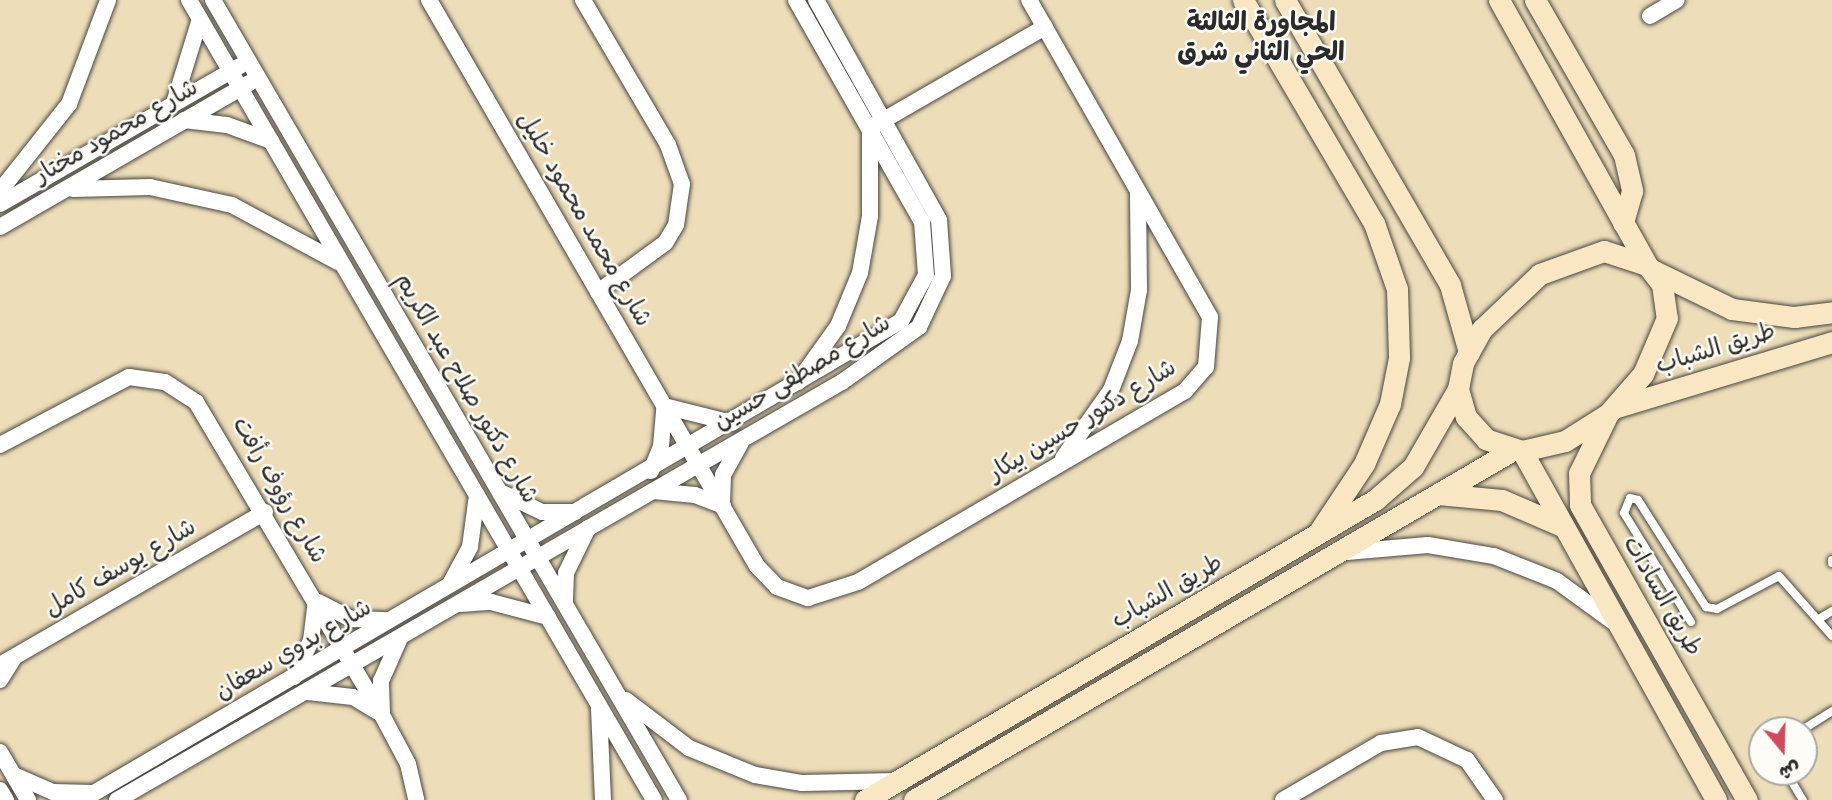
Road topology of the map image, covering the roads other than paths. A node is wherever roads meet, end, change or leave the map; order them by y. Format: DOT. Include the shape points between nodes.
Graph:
graph roads {
  1 [pos="108,0"];
  2 [pos="189,0"];
  3 [pos="213,0"];
  4 [pos="429,0"];
  5 [pos="583,0"];
  6 [pos="796,0"];
  7 [pos="816,0"];
  8 [pos="1029,0"];
  9 [pos="1243,0"];
  10 [pos="1285,0"];
  11 [pos="1499,0"];
  12 [pos="1677,0"];
  13 [pos="1539,8"];
  14 [pos="1650,16"];
  15 [pos="200,19"];
  16 [pos="1045,27"];
  17 [pos="1517,31"];
  18 [pos="248,61"];
  19 [pos="230,71"];
  20 [pos="257,78"];
  21 [pos="240,88"];
  22 [pos="174,103"];
  23 [pos="184,120"];
  24 [pos="886,120"];
  25 [pos="870,128"];
  26 [pos="271,141"];
  27 [pos="67,189"];
  28 [pos="1138,190"];
  29 [pos="0,191"];
  30 [pos="0,204"];
  31 [pos="1414,219"];
  32 [pos="1374,223"];
  33 [pos="1623,223"];
  34 [pos="0,227"];
  35 [pos="341,265"];
  36 [pos="1650,267"];
  37 [pos="598,292"];
  38 [pos="1832,312"];
  39 [pos="1832,342"];
  40 [pos="1469,352"];
  41 [pos="792,389"];
  42 [pos="1458,389"];
  43 [pos="664,406"];
  44 [pos="1611,411"];
  45 [pos="733,423"];
  46 [pos="746,436"];
  47 [pos="0,445"];
  48 [pos="689,449"];
  49 [pos="1517,451"];
  50 [pos="698,463"];
  51 [pos="1058,466"];
  52 [pos="650,471"];
  53 [pos="494,484"];
  54 [pos="651,491"];
  55 [pos="1436,494"];
  56 [pos="477,495"];
  57 [pos="723,506"];
  58 [pos="581,511"];
  59 [pos="265,512"];
  60 [pos="589,526"];
  61 [pos="1562,526"];
  62 [pos="1314,539"];
  63 [pos="528,542"];
  64 [pos="510,553"];
  65 [pos="537,557"];
  66 [pos="1327,557"];
  67 [pos="519,568"];
  68 [pos="445,590"];
  69 [pos="316,600"];
  70 [pos="454,605"];
  71 [pos="566,607"];
  72 [pos="1832,611"];
  73 [pos="548,617"];
  74 [pos="1819,619"];
  75 [pos="393,620"];
  76 [pos="1612,621"];
  77 [pos="1691,622"];
  78 [pos="402,635"];
  79 [pos="1832,636"];
  80 [pos="343,649"];
  81 [pos="7,657"];
  82 [pos="0,664"];
  83 [pos="352,664"];
  84 [pos="293,678"];
  85 [pos="0,680"];
  86 [pos="614,689"];
  87 [pos="302,693"];
  88 [pos="598,704"];
  89 [pos="382,715"];
  90 [pos="0,752"];
  91 [pos="14,775"];
  92 [pos="898,781"];
  93 [pos="0,790"];
  94 [pos="89,796"];
  95 [pos="1741,798"];
  96 [pos="6,800"];
  97 [pos="28,800"];
  98 [pos="117,800"];
  99 [pos="416,800"];
  100 [pos="603,800"];
  101 [pos="654,800"];
  102 [pos="679,800"];
  103 [pos="865,800"];
  104 [pos="914,800"];
  105 [pos="1283,800"];
  106 [pos="1495,800"];
  107 [pos="1716,800"];
  1 -- 29 [label="street" via="69,104"];
  2 -- 15 [label="street, شارع دكتور صلاح عبد الكريم"];
  3 -- 18 [label="street, شارع دكتور صلاح عبد الكريم"];
  4 -- 37 [label="street, شارع محمد محمود خليل"];
  5 -- 37 [label="street" via="668,145 682,184 676,225 665,243"];
  6 -- 25 [label="street, شارع مصطفى حسين"];
  7 -- 24 [label="street, شارع مصطفى حسين"];
  8 -- 16 [label="street, شارع دكتور حسين بيكار"];
  9 -- 32 [label="main road"];
  10 -- 31 [label="main road"];
  11 -- 17 [label="main road"];
  12 -- 14 [label="street"];
  13 -- 17 [label="main road"];
  13 -- 33 [label="main road" via="1628,165 1632,191"];
  15 -- 19 [label="street, شارع دكتور صلاح عبد الكريم"];
  15 -- 22 [label="street"];
  16 -- 24 [label="street"];
  16 -- 28 [label="street, شارع دكتور حسين بيكار"];
  17 -- 33 [label="main road"];
  18 -- 19 [label="street, شارع محمود مختار"];
  18 -- 20 [label="street, شارع دكتور صلاح عبد الكريم"];
  19 -- 21 [label="street, شارع دكتور صلاح عبد الكريم"];
  19 -- 22 [label="street, شارع محمود مختار"];
  20 -- 21 [label="street, شارع محمود مختار"];
  20 -- 53 [label="street, شارع دكتور صلاح عبد الكريم"];
  21 -- 23 [label="street, شارع محمود مختار"];
  21 -- 26 [label="street, شارع دكتور صلاح عبد الكريم"];
  22 -- 30 [label="street, شارع محمود مختار"];
  23 -- 26 [label="street" via="227,125"];
  23 -- 27 [label="street, شارع محمود مختار"];
  24 -- 25 [label="street"];
  24 -- 46 [label="street, شارع مصطفى حسين" via="939,220 945,258 938,294 919,327 894,350"];
  25 -- 41 [label="street" via="870,216 860,273 838,326"];
  25 -- 41 [label="street, شارع مصطفى حسين" via="922,222 926,275 912,307 888,333"];
  26 -- 35 [label="street, شارع دكتور صلاح عبد الكريم"];
  27 -- 34 [label="street, شارع محمود مختار"];
  27 -- 35 [label="street" via="150,187 218,201 271,220"];
  28 -- 51 [label="street" via="1139,290 1130,341 1111,390"];
  28 -- 51 [label="street, شارع دكتور حسين بيكار" via="1210,317 1212,350 1206,367 1185,391"];
  31 -- 32 [label="main road"];
  31 -- 40 [label="main road" via="1450,285"];
  32 -- 62 [label="main road" via="1397,289 1395,381 1364,464"];
  33 -- 36 [label="main road"];
  35 -- 56 [label="street, شارع دكتور صلاح عبد الكريم"];
  36 -- 38 [label="main road, طريق الشباب" via="1732,309 1794,317"];
  36 -- 40 [label="main road" via="1604,251 1564,262 1499,308"];
  36 -- 44 [label="main road" via="1665,292 1667,318 1643,374"];
  37 -- 43 [label="street, شارع محمد محمود خليل"];
  39 -- 44 [label="main road, طريق الشباب"];
  40 -- 42 [label="main road"];
  41 -- 45 [label="street, شارع مصطفى حسين"];
  42 -- 49 [label="main road" via="1474,429"];
  42 -- 62 [label="main road, طريق الشباب" via="1413,467"];
  43 -- 45 [label="street" via="690,418"];
  43 -- 48 [label="street, شارع محمد محمود خليل"];
  43 -- 52 [label="street" via="664,433"];
  44 -- 49 [label="main road" via="1564,441"];
  44 -- 95 [label="main road, طريق السادات" via="1579,473 1580,505"];
  45 -- 48 [label="street, شارع مصطفى حسين"];
  46 -- 50 [label="street, شارع مصطفى حسين"];
  46 -- 57 [label="street" via="728,461"];
  47 -- 59 [label="street, شارع رؤوف رأفت" via="112,381 147,377 195,402"];
  48 -- 50 [label="street, شارع محمد محمود خليل"];
  48 -- 52 [label="street, شارع مصطفى حسين"];
  49 -- 55 [label="main road, طريق الشباب"];
  49 -- 61 [label="main road"];
  50 -- 54 [label="street, شارع مصطفى حسين"];
  50 -- 57 [label="street, شارع دكتور حسين بيكار"];
  51 -- 57 [label="street, شارع دكتور حسين بيكار" via="825,597 792,594 764,577"];
  52 -- 58 [label="street, شارع مصطفى حسين"];
  53 -- 58 [label="street" via="524,507"];
  53 -- 63 [label="street, شارع دكتور صلاح عبد الكريم"];
  54 -- 57 [label="street" via="695,495"];
  54 -- 60 [label="street, شارع مصطفى حسين"];
  55 -- 61 [label="main road" via="1502,500"];
  55 -- 66 [label="main road, طريق الشباب"];
  56 -- 64 [label="street, شارع دكتور صلاح عبد الكريم"];
  56 -- 68 [label="street" via="470,547"];
  58 -- 63 [label="street, شارع مصطفى حسين"];
  59 -- 69 [label="street, شارع رؤوف رأفت"];
  59 -- 81 [label="street, شارع يوسف كامل"];
  60 -- 65 [label="street, شارع مصطفى حسين"];
  60 -- 71 [label="street" via="566,573"];
  61 -- 76 [label="main road"];
  62 -- 92 [label="main road, طريق الشباب"];
  63 -- 64 [label="street, شارع بدوي سعفان"];
  63 -- 65 [label="street, شارع دكتور صلاح عبد الكريم"];
  64 -- 67 [label="street, شارع دكتور صلاح عبد الكريم"];
  64 -- 68 [label="street, شارع بدوي سعفان"];
  65 -- 67 [label="street, شارع بدوي سعفان"];
  65 -- 71 [label="street, شارع دكتور صلاح عبد الكريم"];
  66 -- 76 [label="street" via="1394,545 1494,555 1557,581"];
  66 -- 104 [label="main road, طريق الشباب"];
  67 -- 70 [label="street, شارع بدوي سعفان"];
  67 -- 73 [label="street, شارع دكتور صلاح عبد الكريم"];
  68 -- 75 [label="street, شارع بدوي سعفان"];
  69 -- 75 [label="street" via="352,619"];
  69 -- 80 [label="street, شارع رؤوف رأفت"];
  69 -- 84 [label="street" via="311,641"];
  70 -- 73 [label="street" via="491,602"];
  70 -- 78 [label="street, شارع بدوي سعفان"];
  71 -- 86 [label="street, شارع دكتور صلاح عبد الكريم"];
  72 -- 74 [label="lane"];
  73 -- 88 [label="street, شارع دكتور صلاح عبد الكريم"];
  74 -- 77 [label="lane" via="1779,576 1717,610 1706,607 1639,500 1630,498 1623,513"];
  74 -- 79 [label="lane"];
  75 -- 80 [label="street, شارع بدوي سعفان"];
  76 -- 107 [label="main road"];
  78 -- 83 [label="street, شارع بدوي سعفان"];
  78 -- 89 [label="street" via="386,664"];
  80 -- 83 [label="street, شارع رؤوف رأفت"];
  80 -- 84 [label="street, شارع بدوي سعفان"];
  81 -- 82 [label="street, شارع يوسف كامل"];
  81 -- 85 [label="street"];
  83 -- 87 [label="street, شارع بدوي سعفان"];
  83 -- 89 [label="street, شارع رؤوف رأفت"];
  84 -- 94 [label="street, شارع بدوي سعفان"];
  86 -- 92 [label="street" via="669,736 733,768 802,783"];
  86 -- 102 [label="street, شارع دكتور صلاح عبد الكريم"];
  87 -- 89 [label="street" via="345,694"];
  87 -- 98 [label="street, شارع بدوي سعفان"];
  88 -- 100 [label="street"];
  88 -- 101 [label="street, شارع دكتور صلاح عبد الكريم"];
  89 -- 99 [label="street, شارع رؤوف رأفت" via="408,764"];
  90 -- 91 [label="street"];
  91 -- 94 [label="street" via="53,792"];
  91 -- 97 [label="street"];
  92 -- 103 [label="main road, طريق الشباب"];
  93 -- 96 [label="street"];
  105 -- 106 [label="street" via="1381,743 1418,737 1468,760"];
}
